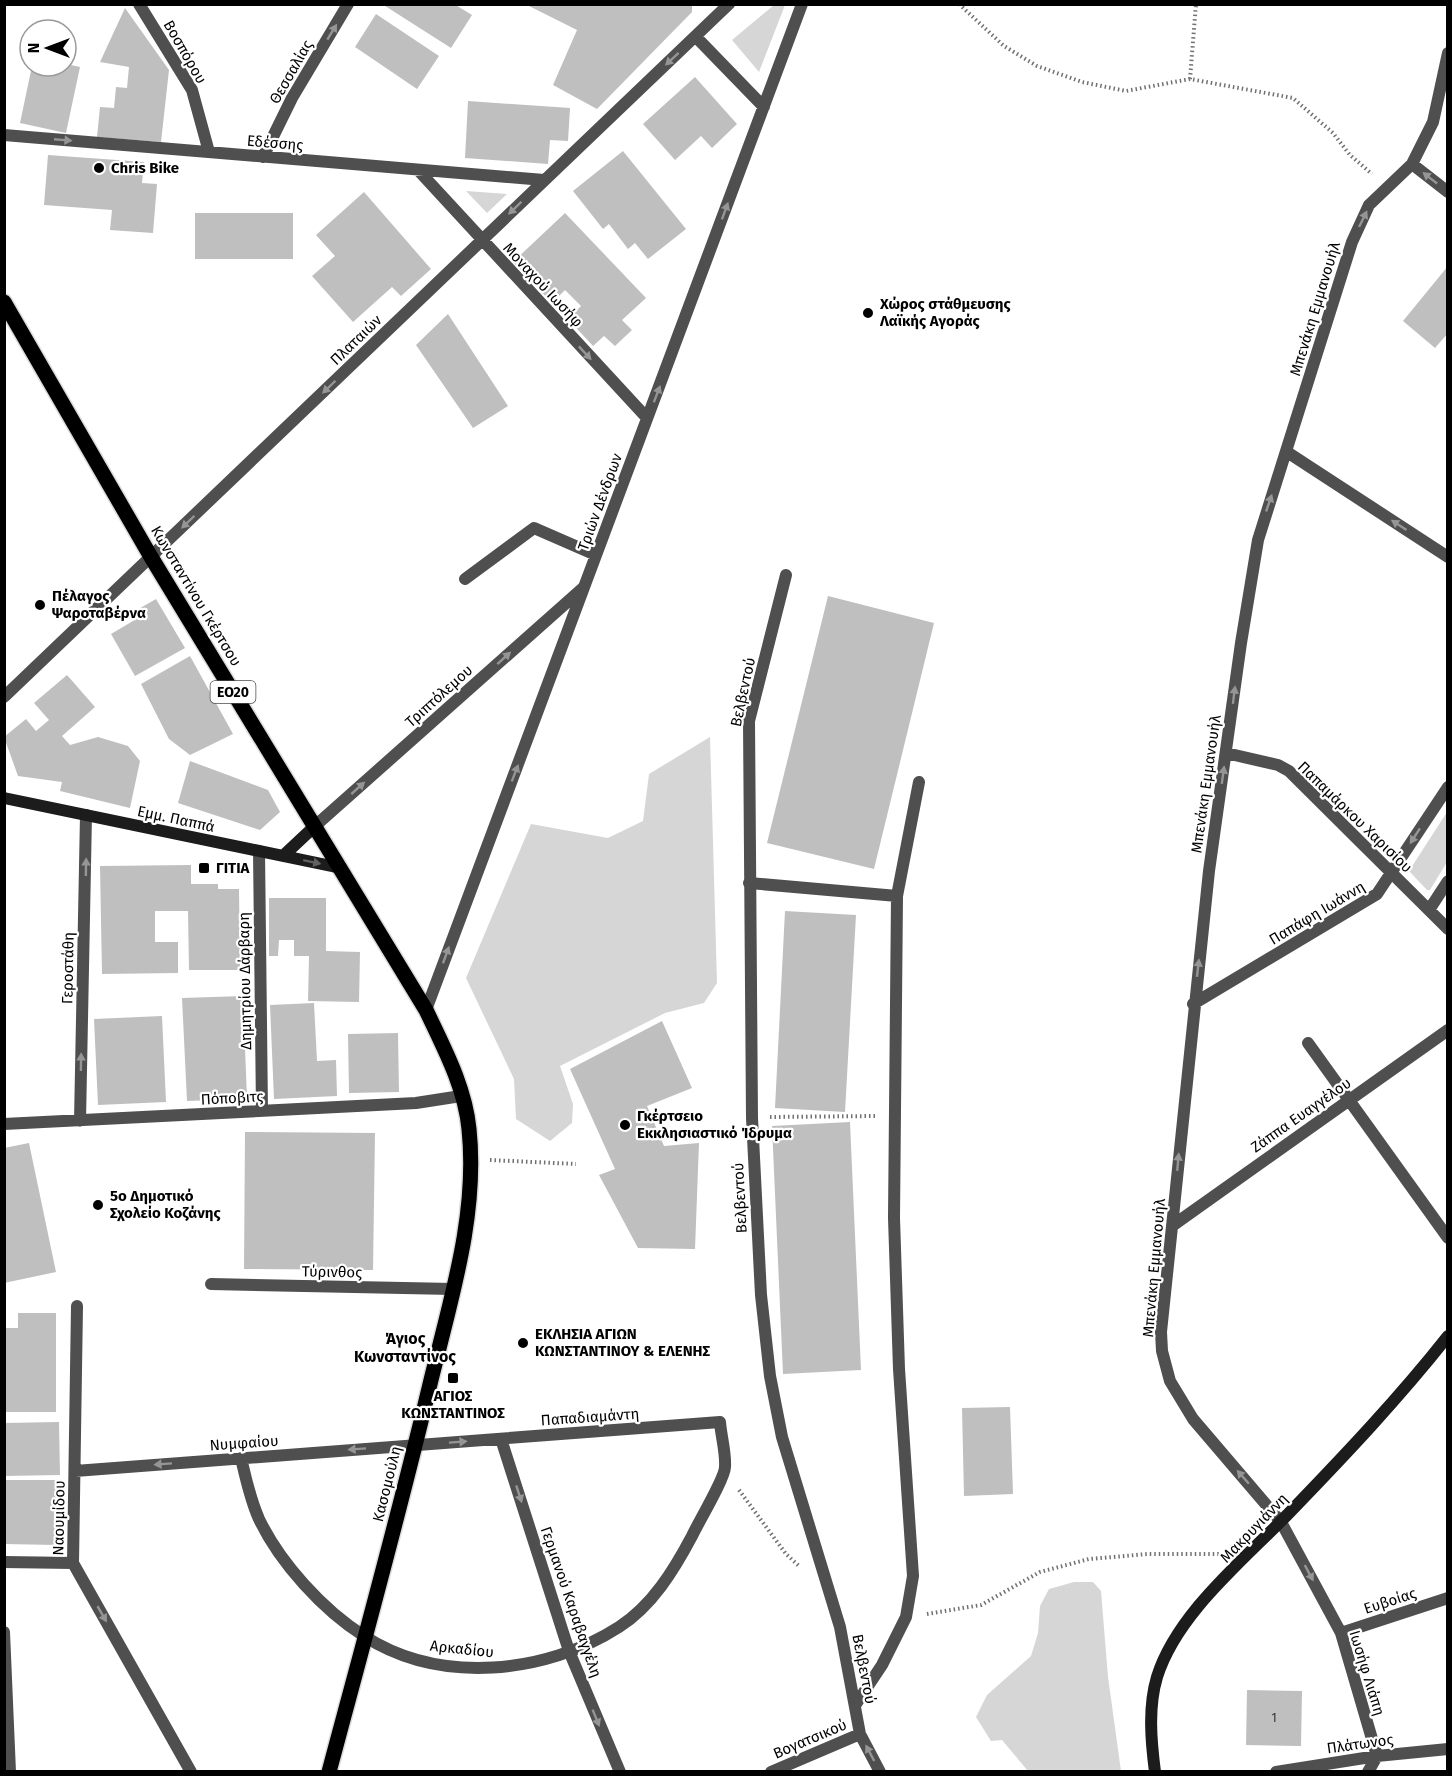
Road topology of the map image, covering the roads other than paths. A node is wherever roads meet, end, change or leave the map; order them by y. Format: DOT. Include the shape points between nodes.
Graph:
graph roads {
  1 [pos="139,4"];
  2 [pos="348,4"];
  3 [pos="729,4"];
  4 [pos="802,4"];
  5 [pos="696,37"];
  6 [pos="1448,53"];
  7 [pos="764,107"];
  8 [pos="4,135"];
  9 [pos="209,152"];
  10 [pos="263,157"];
  11 [pos="1412,164"];
  12 [pos="418,170"];
  13 [pos="544,180"];
  14 [pos="1448,192"];
  15 [pos="482,241"];
  16 [pos="4,303"];
  17 [pos="647,418"];
  18 [pos="1287,452"];
  19 [pos="597,555"];
  20 [pos="151,557"];
  21 [pos="1448,557"];
  22 [pos="786,575"];
  23 [pos="465,579"];
  24 [pos="584,587"];
  25 [pos="4,697"];
  26 [pos="1226,753"];
  27 [pos="919,782"];
  28 [pos="1448,787"];
  29 [pos="4,798"];
  30 [pos="86,815"];
  31 [pos="315,826"];
  32 [pos="259,851"];
  33 [pos="283,856"];
  34 [pos="341,868"];
  35 [pos="1391,873"];
  36 [pos="1448,880"];
  37 [pos="749,883"];
  38 [pos="897,896"];
  39 [pos="1429,910"];
  40 [pos="1448,929"];
  41 [pos="1193,1004"];
  42 [pos="426,1010"];
  43 [pos="1448,1030"];
  44 [pos="1308,1043"];
  45 [pos="461,1096"];
  46 [pos="1349,1100"];
  47 [pos="262,1111"];
  48 [pos="80,1121"];
  49 [pos="4,1124"];
  50 [pos="1172,1226"];
  51 [pos="1448,1238"];
  52 [pos="211,1284"];
  53 [pos="453,1289"];
  54 [pos="77,1306"];
  55 [pos="1448,1336"];
  56 [pos="501,1438"];
  57 [pos="416,1445"];
  58 [pos="241,1458"];
  59 [pos="726,1469"];
  60 [pos="75,1471"];
  61 [pos="1281,1522"];
  62 [pos="4,1562"];
  63 [pos="73,1563"];
  64 [pos="1448,1598"];
  65 [pos="4,1632"];
  66 [pos="1341,1633"];
  67 [pos="366,1637"];
  68 [pos="569,1651"];
  69 [pos="856,1704"];
  70 [pos="6,1712"];
  71 [pos="860,1734"];
  72 [pos="1448,1749"];
  73 [pos="1377,1756"];
  74 [pos="10,1772"];
  75 [pos="192,1772"];
  76 [pos="329,1772"];
  77 [pos="620,1772"];
  78 [pos="771,1772"];
  79 [pos="880,1772"];
  80 [pos="1155,1772"];
  81 [pos="1276,1772"];
  82 [pos="1368,1772"];
  1 -- 9 [label="street, Βοσπόρου" via="192,90"];
  10 -- 2 [label="street, Θεσσαλίας, one-way" via="292,98"];
  3 -- 5 [label="street, Πλαταιών"];
  4 -- 7 [label="street, Τριών Δένδρων"];
  5 -- 7 [label="street"];
  5 -- 13 [label="street, Πλαταιών, one-way"];
  6 -- 11 [label="street, Μπενάκη Εμμανουήλ" via="1433,122"];
  17 -- 7 [label="street, Τριών Δένδρων, one-way"];
  8 -- 9 [label="street, Εδέσσης, one-way"];
  9 -- 10 [label="street, Εδέσσης"];
  10 -- 12 [label="street, Εδέσσης"];
  14 -- 11 [label="street, one-way"];
  18 -- 11 [label="street, Μπενάκη Εμμανουήλ, one-way" via="1352,242 1369,205"];
  12 -- 13 [label="street, Εδέσσης"];
  12 -- 15 [label="street, Μοναχού Ιωσήφ"];
  13 -- 15 [label="street, Πλαταιών, one-way"];
  15 -- 17 [label="street, Μοναχού Ιωσήφ, one-way"];
  15 -- 20 [label="street, Πλαταιών, one-way"];
  16 -- 20 [label="main road, Κωνσταντίνου Γκέρτσου / ΕΟ20"];
  17 -- 19 [label="street, Τριών Δένδρων"];
  21 -- 18 [label="street, one-way"];
  26 -- 18 [label="street, Μπενάκη Εμμανουήλ, one-way" via="1258,540"];
  19 -- 23 [label="street" via="534,528"];
  19 -- 24 [label="street, Τριών Δένδρων"];
  20 -- 25 [label="street, Πλαταιών"];
  20 -- 31 [label="main road, Κωνσταντίνου Γκέρτσου / ΕΟ20"];
  22 -- 37 [label="street, Βελβεντού" via="749,721"];
  31 -- 24 [label="street, Τριπτόλεμου, one-way"];
  42 -- 24 [label="street, Τριών Δένδρων, one-way"];
  26 -- 35 [label="street, Παπαμάρκου Χαρισίου" via="1289,771"];
  41 -- 26 [label="street, Μπενάκη Εμμανουήλ, one-way"];
  27 -- 38 [label="street"];
  28 -- 35 [label="street, Παπάφη Ιωάννη, one-way"];
  29 -- 30 [label="street, Εμμ. Παππά"];
  30 -- 32 [label="street, Εμμ. Παππά"];
  48 -- 30 [label="street, Γεροστάθη, one-way"];
  31 -- 33 [label="street"];
  31 -- 34 [label="main road, Κωνσταντίνου Γκέρτσου / ΕΟ20"];
  32 -- 33 [label="street, Εμμ. Παππά"];
  32 -- 47 [label="street, Δημητρίου Δάρβαρη"];
  33 -- 34 [label="street, Εμμ. Παππά, one-way"];
  34 -- 42 [label="main road, Κωνσταντίνου Γκέρτσου / ΕΟ20"];
  35 -- 39 [label="street, Παπαμάρκου Χαρισίου"];
  35 -- 41 [label="street, Παπάφη Ιωάννη" via="1377,894"];
  36 -- 39 [label="street"];
  37 -- 38 [label="street"];
  37 -- 69 [label="street, Βελβεντού" via="752,1118 760,1284 770,1376 783,1437 840,1627"];
  38 -- 69 [label="street" via="894,1218 912,1576 906,1617 882,1665"];
  39 -- 40 [label="street, Παπαμάρκου Χαρισίου"];
  50 -- 41 [label="street, Μπενάκη Εμμανουήλ, one-way"];
  42 -- 45 [label="main road, Κωνσταντίνου Γκέρτσου / ΕΟ20" via="452,1062"];
  43 -- 46 [label="street, Ζάππα Ευαγγέλου"];
  44 -- 46 [label="street"];
  45 -- 47 [label="street, Πόποβιτς" via="416,1103"];
  45 -- 53 [label="main road, Κασομούλη / ΕΟ20" via="472,1160 464,1249"];
  46 -- 50 [label="street, Ζάππα Ευαγγέλου"];
  46 -- 51 [label="street"];
  47 -- 48 [label="street, Πόποβιτς"];
  48 -- 49 [label="street, Πόποβιτς"];
  61 -- 50 [label="street, Μπενάκη Εμμανουήλ, one-way" via="1193,1419 1170,1381 1161,1332"];
  52 -- 53 [label="street, Τύρινθος"];
  53 -- 57 [label="main road, Κασομούλη / ΕΟ20"];
  54 -- 60 [label="street, Ναουμίδου"];
  55 -- 61 [label="street, Μακρυγιάννη" via="1392,1405"];
  57 -- 56 [label="street, Παπαδιαμάντη, one-way"];
  56 -- 59 [label="street, Παπαδιαμάντη" via="720,1422"];
  56 -- 68 [label="street, Γερμανού Καραβαγγέλη, one-way"];
  57 -- 58 [label="street, Νυμφαίου, one-way"];
  57 -- 67 [label="main road, Κασομούλη / ΕΟ20"];
  58 -- 60 [label="street, Νυμφαίου, one-way"];
  58 -- 67 [label="street, Αρκαδίου" via="249,1496 272,1541 325,1604"];
  59 -- 68 [label="street, Αρκαδίου" via="663,1585 620,1627"];
  60 -- 63 [label="street, Ναουμίδου"];
  61 -- 66 [label="street, Ιωσήφ Λιάπη, one-way"];
  61 -- 80 [label="street, Μακρυγιάννη" via="1189,1619 1165,1657 1157,1677 1151,1721"];
  62 -- 63 [label="street"];
  63 -- 75 [label="street, Ναουμίδου, one-way"];
  64 -- 66 [label="street, Ευβoίας"];
  65 -- 70 [label="street"];
  66 -- 73 [label="street, Ιωσήφ Λιάπη"];
  67 -- 68 [label="street, Αρκαδίου" via="417,1659 483,1668 523,1665"];
  67 -- 76 [label="main road, Κασομούλη / ΕΟ20"];
  68 -- 77 [label="street, Γερμανού Καραβαγγέλη, one-way"];
  69 -- 71 [label="street, Βελβεντού"];
  70 -- 74 [label="street"];
  71 -- 78 [label="street, Βογατσικού"];
  79 -- 71 [label="street, Βελβεντού, one-way"];
  72 -- 73 [label="street, Πλάτωνος"];
  73 -- 81 [label="street, Πλάτωνος"];
  73 -- 82 [label="street"];
}
